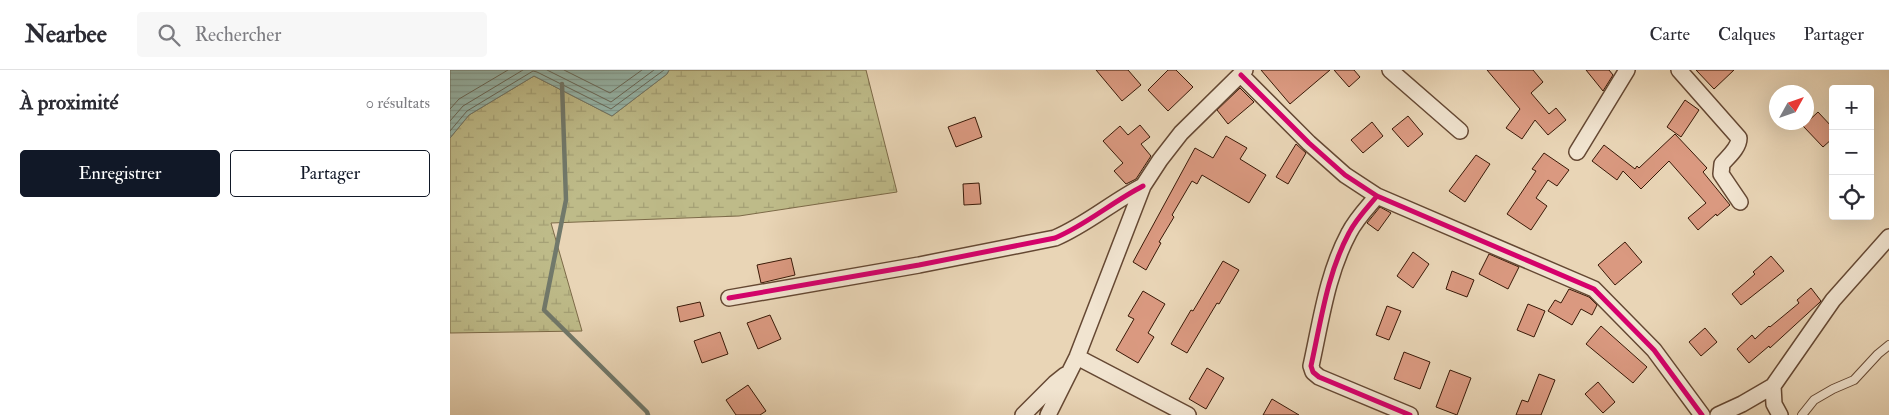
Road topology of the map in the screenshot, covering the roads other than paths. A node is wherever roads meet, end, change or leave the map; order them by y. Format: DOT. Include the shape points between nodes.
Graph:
graph roads {
  1 [pos="1390,70"];
  2 [pos="1627,70"];
  3 [pos="1678,70"];
  4 [pos="1243,73"];
  5 [pos="1460,130"];
  6 [pos="1577,152"];
  7 [pos="1143,186"];
  8 [pos="1377,196"];
  9 [pos="1740,202"];
  10 [pos="1889,237"];
  11 [pos="729,298"];
  12 [pos="1889,345"];
  13 [pos="1077,356"];
  14 [pos="1070,372"];
  15 [pos="1773,386"];
  16 [pos="1023,415"];
  17 [pos="1048,415"];
  18 [pos="1188,415"];
  19 [pos="1410,415"];
  20 [pos="1702,415"];
  21 [pos="1718,415"];
  22 [pos="1780,415"];
  23 [pos="1802,415"];
  1 -- 5 [label="street"];
  2 -- 6 [label="street"];
  3 -- 9 [label="street" via="1739,138 1740,142 1722,164 1721,174"];
  4 -- 7 [label="street" via="1181,133"];
  4 -- 8 [label="street" via="1345,175"];
  7 -- 11 [label="street" via="1077,228 1054,238"];
  7 -- 13 [label="street"];
  8 -- 19 [label="street" via="1349,232 1333,267 1310,366 1319,377"];
  8 -- 20 [label="street" via="1594,290 1654,350"];
  10 -- 15 [label="street" via="1833,300"];
  12 -- 23 [label="lane" via="1854,380 1814,400"];
  13 -- 14 [label="street"];
  13 -- 18 [label="street"];
  14 -- 16 [label="street"];
  14 -- 17 [label="street"];
  15 -- 21 [label="street"];
  15 -- 22 [label="street" via="1774,404"];
}
